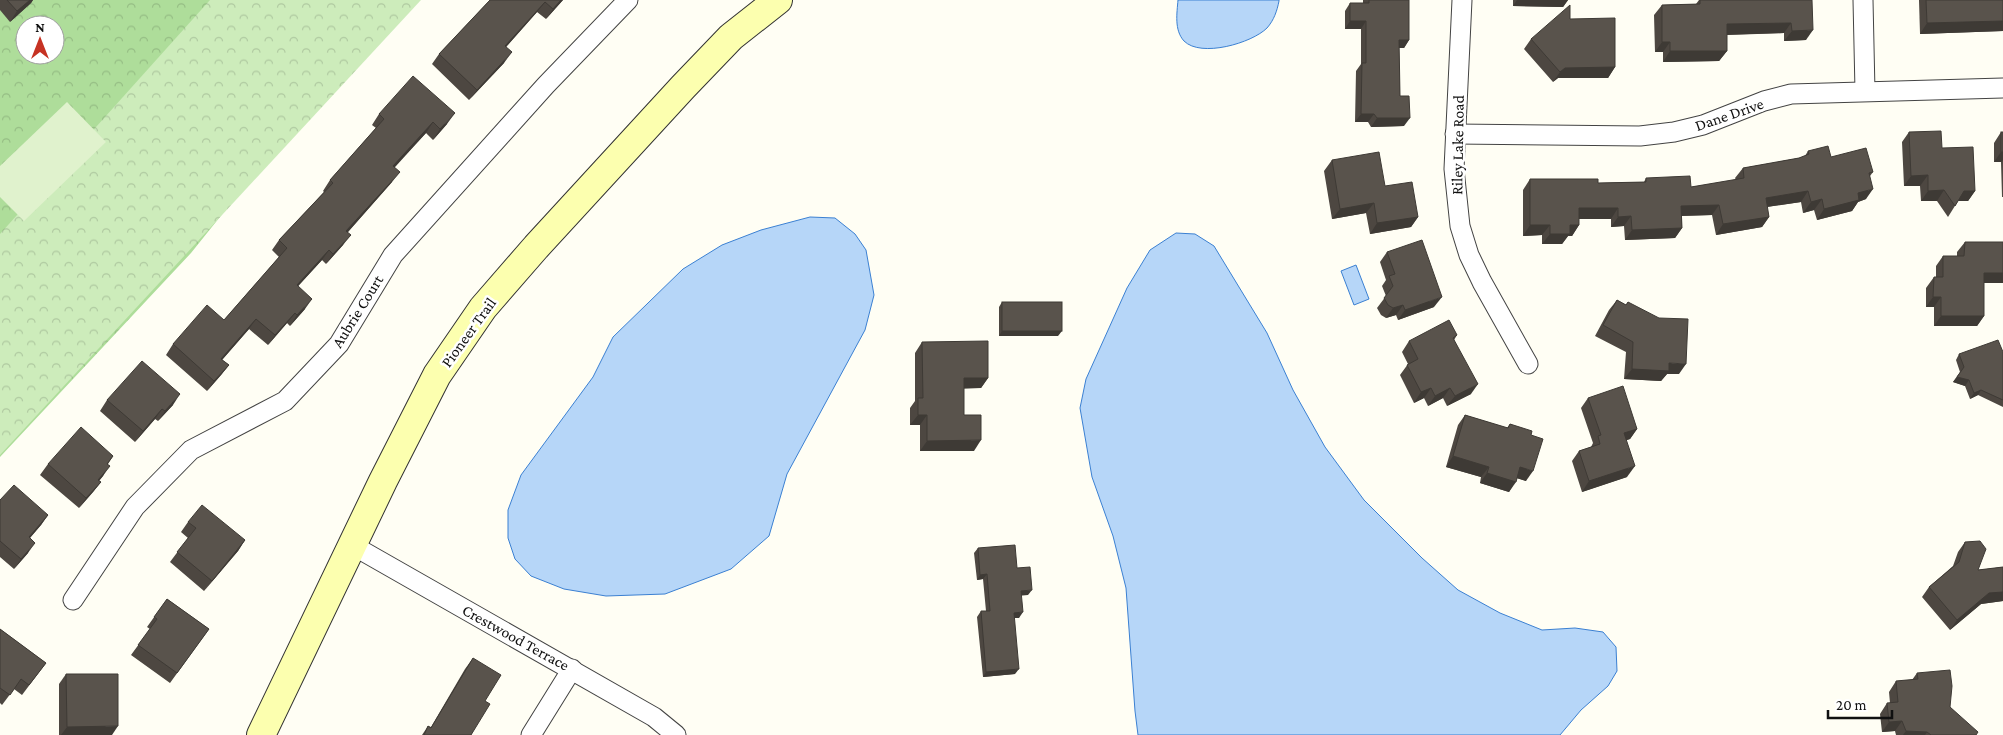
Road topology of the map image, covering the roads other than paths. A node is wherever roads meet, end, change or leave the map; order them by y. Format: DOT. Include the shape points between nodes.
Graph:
graph roads {
  1 [pos="628,0"];
  2 [pos="778,0"];
  3 [pos="1462,0"];
  4 [pos="1863,0"];
  5 [pos="2003,88"];
  6 [pos="1865,91"];
  7 [pos="1455,134"];
  8 [pos="1528,364"];
  9 [pos="352,545"];
  10 [pos="73,600"];
  11 [pos="572,669"];
  12 [pos="261,735"];
  13 [pos="531,735"];
  14 [pos="676,735"];
  1 -- 10 [label="street, Aubrie Court" via="392,255 340,344 285,401 191,450 135,507"];
  2 -- 9 [label="main road, Pioneer Trail" via="731,38 683,87 483,308 437,375"];
  3 -- 7 [label="street, Riley Lake Road"];
  4 -- 6 [label="street"];
  5 -- 6 [label="street, Dane Drive"];
  6 -- 7 [label="street, Dane Drive" via="1792,94 1703,124 1640,136"];
  7 -- 8 [label="street, Riley Lake Road" via="1456,199 1469,255"];
  9 -- 11 [label="street, Crestwood Terrace"];
  9 -- 12 [label="main road, Pioneer Trail"];
  11 -- 13 [label="street"];
  11 -- 14 [label="street, Crestwood Terrace" via="654,717"];
}
